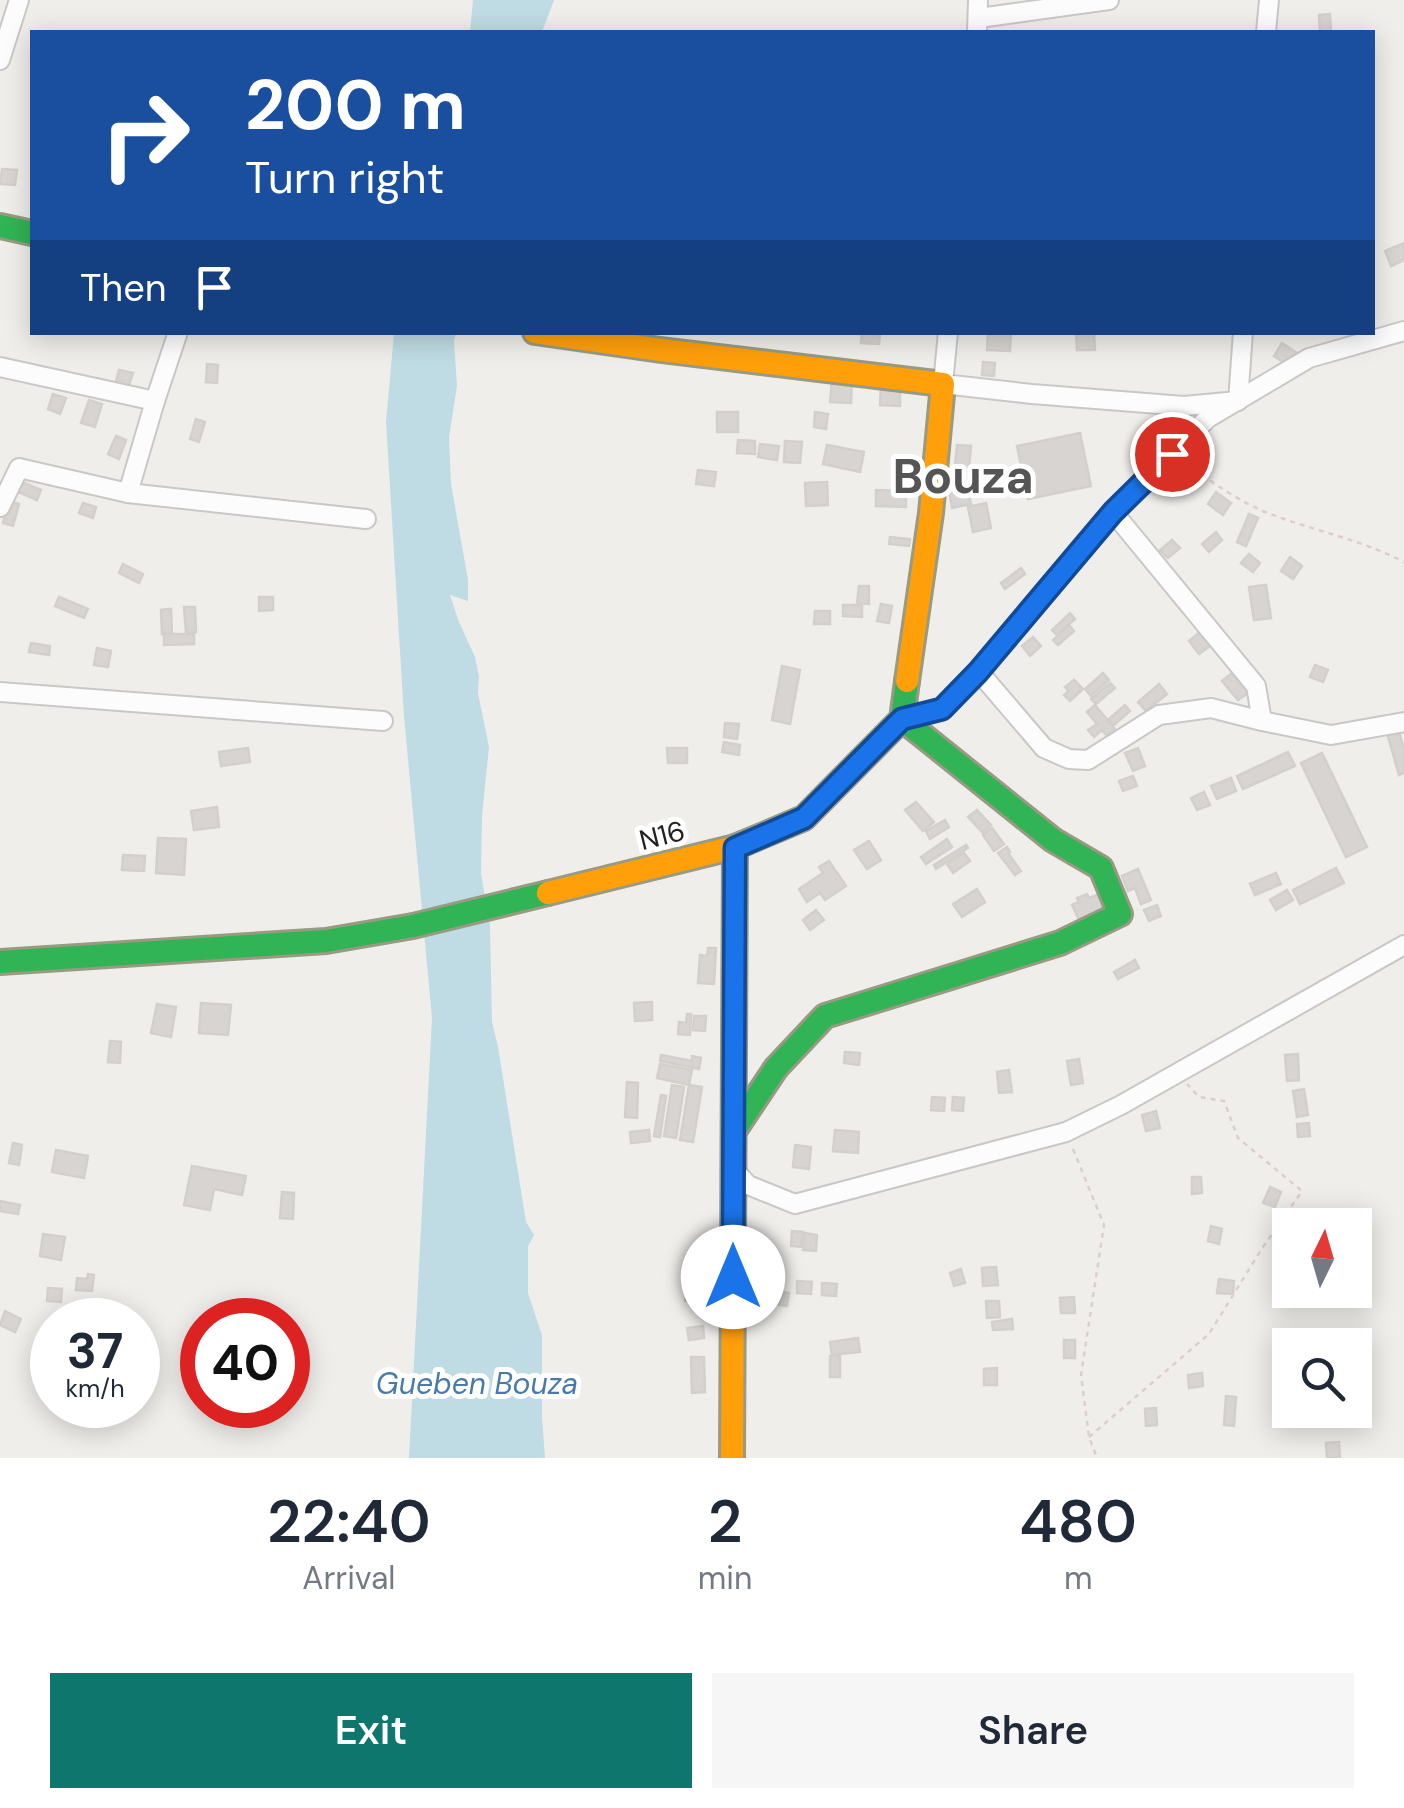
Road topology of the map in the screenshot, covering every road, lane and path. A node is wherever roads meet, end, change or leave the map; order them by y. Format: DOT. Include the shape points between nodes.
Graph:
graph roads {
  1 [pos="19,0"];
  2 [pos="1109,0"];
  3 [pos="1268,0"];
  4 [pos="978,17"];
  5 [pos="1266,30"];
  6 [pos="1,56"];
  7 [pos="0,226"];
  8 [pos="30,233"];
  9 [pos="1404,331"];
  10 [pos="177,335"];
  11 [pos="575,335"];
  12 [pos="948,335"];
  13 [pos="1243,335"];
  14 [pos="655,341"];
  15 [pos="0,367"];
  16 [pos="943,384"];
  17 [pos="1238,400"];
  18 [pos="155,401"];
  19 [pos="1172,454"];
  20 [pos="128,493"];
  21 [pos="0,506"];
  22 [pos="1113,512"];
  23 [pos="366,519"];
  24 [pos="1404,562"];
  25 [pos="978,672"];
  26 [pos="0,692"];
  27 [pos="902,719"];
  28 [pos="383,721"];
  29 [pos="1262,721"];
  30 [pos="1404,722"];
  31 [pos="735,848"];
  32 [pos="1404,945"];
  33 [pos="0,962"];
  34 [pos="1176,1074"];
  35 [pos="734,1131"];
  36 [pos="1066,1132"];
  37 [pos="734,1169"];
  38 [pos="1090,1436"];
  39 [pos="732,1458"];
  40 [pos="1097,1458"];
  1 -- 6 [label="street"];
  2 -- 4 [label="street"];
  3 -- 5 [label="street"];
  7 -- 8 [label="street"];
  9 -- 17 [label="street" via="1309,358"];
  10 -- 18 [label="street"];
  11 -- 14 [label="street"];
  12 -- 16 [label="street"];
  13 -- 17 [label="street"];
  14 -- 16 [label="street"];
  15 -- 18 [label="street"];
  16 -- 17 [label="street" via="1184,406"];
  16 -- 27 [label="street"];
  17 -- 19 [label="street" via="1208,418"];
  18 -- 20 [label="street"];
  19 -- 22 [label="street"];
  19 -- 24 [label="path" via="1262,510"];
  20 -- 21 [label="street" via="19,468"];
  20 -- 23 [label="street"];
  22 -- 25 [label="street"];
  22 -- 29 [label="street" via="1256,686"];
  25 -- 27 [label="street" via="942,709"];
  25 -- 29 [label="street" via="1044,748 1069,759 1088,760 1160,716 1211,708"];
  26 -- 28 [label="street"];
  27 -- 31 [label="street, N16" via="804,818"];
  27 -- 35 [label="street" via="1053,840 1101,868 1120,914 1060,943 824,1016 776,1068"];
  29 -- 30 [label="street" via="1331,735"];
  31 -- 33 [label="street, N16" via="326,942"];
  31 -- 35 [label="street"];
  32 -- 34 [label="street"];
  34 -- 36 [label="street"];
  34 -- 38 [label="path" via="1200,1096 1224,1101 1238,1138 1302,1192 1209,1334"];
  35 -- 37 [label="street"];
  36 -- 37 [label="street" via="795,1204 748,1185"];
  36 -- 38 [label="path" via="1104,1224 1081,1375"];
  37 -- 39 [label="street"];
  38 -- 40 [label="path"];
}
